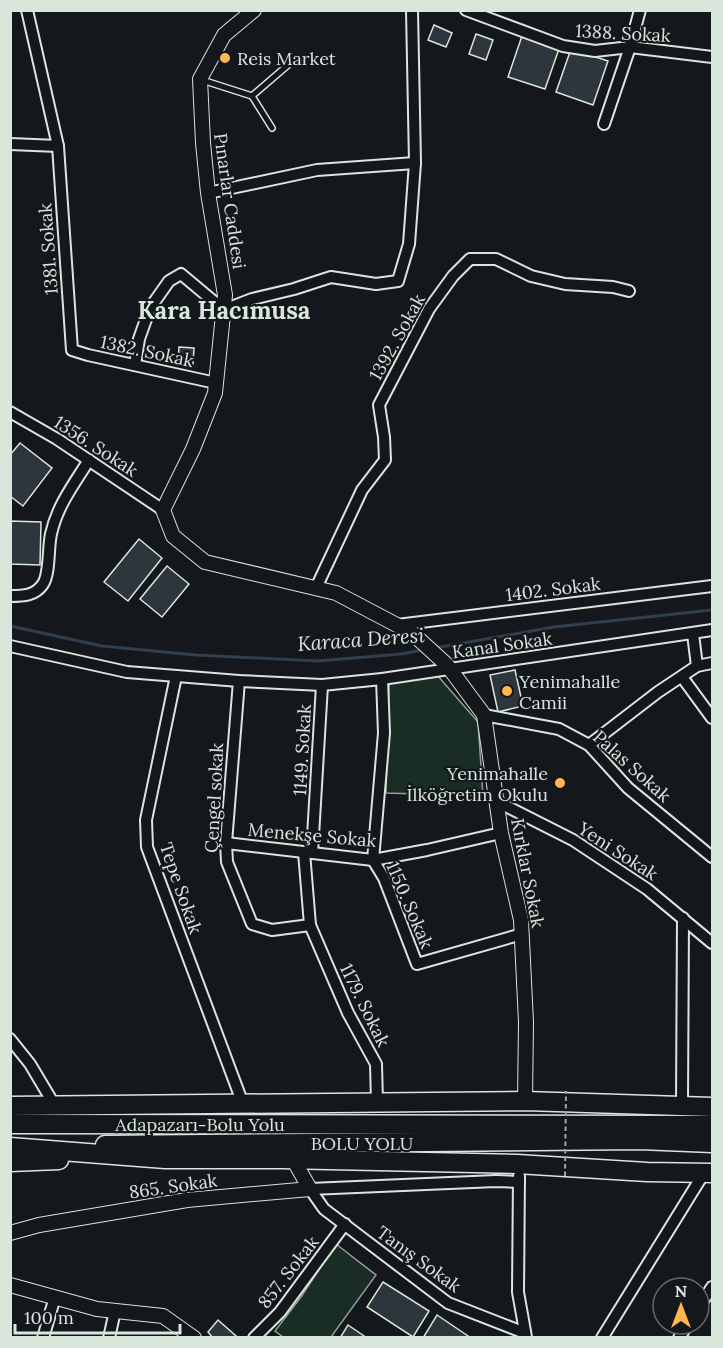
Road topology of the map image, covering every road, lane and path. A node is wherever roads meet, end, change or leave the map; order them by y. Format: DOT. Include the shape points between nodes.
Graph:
graph roads {
  1 [pos="27,10"];
  2 [pos="254,10"];
  3 [pos="412,10"];
  4 [pos="466,10"];
  5 [pos="640,10"];
  6 [pos="630,47"];
  7 [pos="712,57"];
  8 [pos="288,64"];
  9 [pos="200,79"];
  10 [pos="252,96"];
  11 [pos="604,124"];
  12 [pos="272,128"];
  13 [pos="10,144"];
  14 [pos="57,146"];
  15 [pos="415,163"];
  16 [pos="208,193"];
  17 [pos="629,291"];
  18 [pos="224,309"];
  19 [pos="72,350"];
  20 [pos="135,365"];
  21 [pos="216,383"];
  22 [pos="10,412"];
  23 [pos="89,460"];
  24 [pos="163,510"];
  25 [pos="712,586"];
  26 [pos="316,588"];
  27 [pos="10,596"];
  28 [pos="397,625"];
  29 [pos="712,630"];
  30 [pos="693,634"];
  31 [pos="10,646"];
  32 [pos="712,663"];
  33 [pos="697,666"];
  34 [pos="448,667"];
  35 [pos="176,676"];
  36 [pos="682,677"];
  37 [pos="382,679"];
  38 [pos="239,681"];
  39 [pos="322,685"];
  40 [pos="484,715"];
  41 [pos="712,718"];
  42 [pos="589,745"];
  43 [pos="496,801"];
  44 [pos="501,833"];
  45 [pos="226,843"];
  46 [pos="308,852"];
  47 [pos="712,857"];
  48 [pos="372,860"];
  49 [pos="683,918"];
  50 [pos="310,925"];
  51 [pos="522,934"];
  52 [pos="711,938"];
  53 [pos="10,1039"];
  54 [pos="566,1091"];
  55 [pos="525,1101"];
  56 [pos="377,1102"];
  57 [pos="243,1104"];
  58 [pos="163,1105"];
  59 [pos="682,1105"];
  60 [pos="10,1106"];
  61 [pos="55,1106"];
  62 [pos="712,1107"];
  63 [pos="13,1124"];
  64 [pos="712,1125"];
  65 [pos="712,1143"];
  66 [pos="10,1146"];
  67 [pos="216,1159"];
  68 [pos="293,1159"];
  69 [pos="10,1162"];
  70 [pos="518,1173"];
  71 [pos="708,1173"];
  72 [pos="565,1176"];
  73 [pos="310,1189"];
  74 [pos="345,1224"];
  75 [pos="10,1233"];
  76 [pos="10,1285"];
  77 [pos="55,1297"];
  78 [pos="115,1311"];
  79 [pos="525,1335"];
  80 [pos="43,1338"];
  81 [pos="109,1338"];
  82 [pos="194,1338"];
  83 [pos="254,1338"];
  84 [pos="602,1338"];
  1 -- 14 [label="street, 1381. Sokak"];
  2 -- 9 [label="street" via="224,35"];
  3 -- 15 [label="street"];
  4 -- 6 [label="street, 1388. Sokak" via="563,46 595,51"];
  5 -- 6 [label="street"];
  6 -- 7 [label="street, 1388. Sokak"];
  6 -- 11 [label="street"];
  8 -- 10 [label="lane"];
  9 -- 10 [label="lane"];
  9 -- 16 [label="street, Pınarlar Caddesi"];
  10 -- 12 [label="lane"];
  13 -- 14 [label="street"];
  14 -- 19 [label="street, 1381. Sokak"];
  15 -- 16 [label="street" via="317,170"];
  15 -- 18 [label="street" via="409,244 398,281 376,284 331,277"];
  16 -- 18 [label="street, Pınarlar Caddesi"];
  17 -- 26 [label="street, 1392. Sokak" via="566,284 531,276 496,260 470,259 429,309 379,405 385,460 362,490"];
  18 -- 20 [label="street" via="181,274 169,281 150,308 138,339"];
  18 -- 21 [label="street, Pınarlar Caddesi"];
  19 -- 20 [label="street, 1382. Sokak"];
  20 -- 21 [label="street, 1382. Sokak"];
  21 -- 24 [label="street, Pınarlar Caddesi" via="194,449"];
  22 -- 23 [label="street, 1356. Sokak"];
  23 -- 24 [label="street, 1356. Sokak"];
  23 -- 27 [label="street" via="58,509 50,535 44,583 31,595"];
  24 -- 26 [label="street" via="173,536 205,562"];
  25 -- 28 [label="street, 1402. Sokak"];
  26 -- 28 [label="street" via="336,593"];
  28 -- 34 [label="street, Kırklar Sokak" via="412,633"];
  29 -- 30 [label="street, Kanal Sokak"];
  30 -- 33 [label="street"];
  30 -- 34 [label="street, Kanal Sokak"];
  31 -- 35 [label="street, Kanal Sokak" via="127,672"];
  32 -- 33 [label="street"];
  33 -- 36 [label="street"];
  34 -- 37 [label="street, Kanal Sokak"];
  34 -- 40 [label="street, Kırklar Sokak"];
  35 -- 38 [label="street, Kanal Sokak"];
  35 -- 57 [label="street, Tepe Sokak" via="146,820 147,847"];
  36 -- 41 [label="street"];
  36 -- 42 [label="street"];
  37 -- 39 [label="street, Kanal Sokak"];
  37 -- 48 [label="street, 1150. Sokak" via="384,733"];
  38 -- 39 [label="street, Kanal Sokak"];
  38 -- 45 [label="street, Çengel sokak"];
  39 -- 46 [label="street, 1149. Sokak"];
  40 -- 42 [label="street, Palas Sokak" via="559,729"];
  40 -- 43 [label="street, Kırklar Sokak"];
  42 -- 47 [label="street, Palas Sokak" via="628,788"];
  43 -- 44 [label="street, Kırklar Sokak"];
  43 -- 49 [label="street, Yeni Sokak" via="573,840"];
  44 -- 48 [label="street, Menekşe Sokak"];
  44 -- 51 [label="street, Kırklar Sokak"];
  45 -- 46 [label="street, Menekşe Sokak"];
  45 -- 50 [label="street, Çengel sokak" via="227,862 252,924 272,930"];
  46 -- 48 [label="street, Menekşe Sokak"];
  46 -- 50 [label="street"];
  48 -- 51 [label="street, 1150. Sokak" via="384,878 417,964"];
  49 -- 52 [label="street, Yeni Sokak"];
  49 -- 59 [label="street"];
  50 -- 56 [label="street, 1179. Sokak" via="348,1013 376,1064"];
  51 -- 55 [label="street, Kırklar Sokak"];
  53 -- 61 [label="street"];
  54 -- 72 [label="path, bridge"];
  55 -- 56 [label="highway"];
  55 -- 59 [label="highway"];
  56 -- 57 [label="highway"];
  57 -- 58 [label="highway"];
  58 -- 61 [label="highway"];
  58 -- 63 [label="highway"];
  59 -- 62 [label="highway"];
  60 -- 61 [label="highway"];
  63 -- 64 [label="highway, Adapazarı-Bolu Yolu"];
  65 -- 66 [label="highway, BOLU YOLU" via="640,1140"];
  66 -- 67 [label="highway" via="165,1160"];
  67 -- 68 [label="highway"];
  67 -- 69 [label="highway"];
  68 -- 70 [label="highway"];
  68 -- 73 [label="street"];
  70 -- 71 [label="highway"];
  70 -- 73 [label="street" via="496,1181"];
  70 -- 79 [label="street" via="518,1292"];
  71 -- 84 [label="street"];
  73 -- 74 [label="street, Tanış Sokak" via="324,1209"];
  73 -- 75 [label="street, 865. Sokak" via="187,1200"];
  74 -- 79 [label="street, Tanış Sokak" via="448,1303"];
  74 -- 83 [label="street, 857. Sokak" via="280,1312"];
  76 -- 77 [label="street"];
  77 -- 78 [label="street"];
  77 -- 80 [label="street"];
  78 -- 81 [label="street"];
  78 -- 82 [label="street" via="163,1316"];
}
